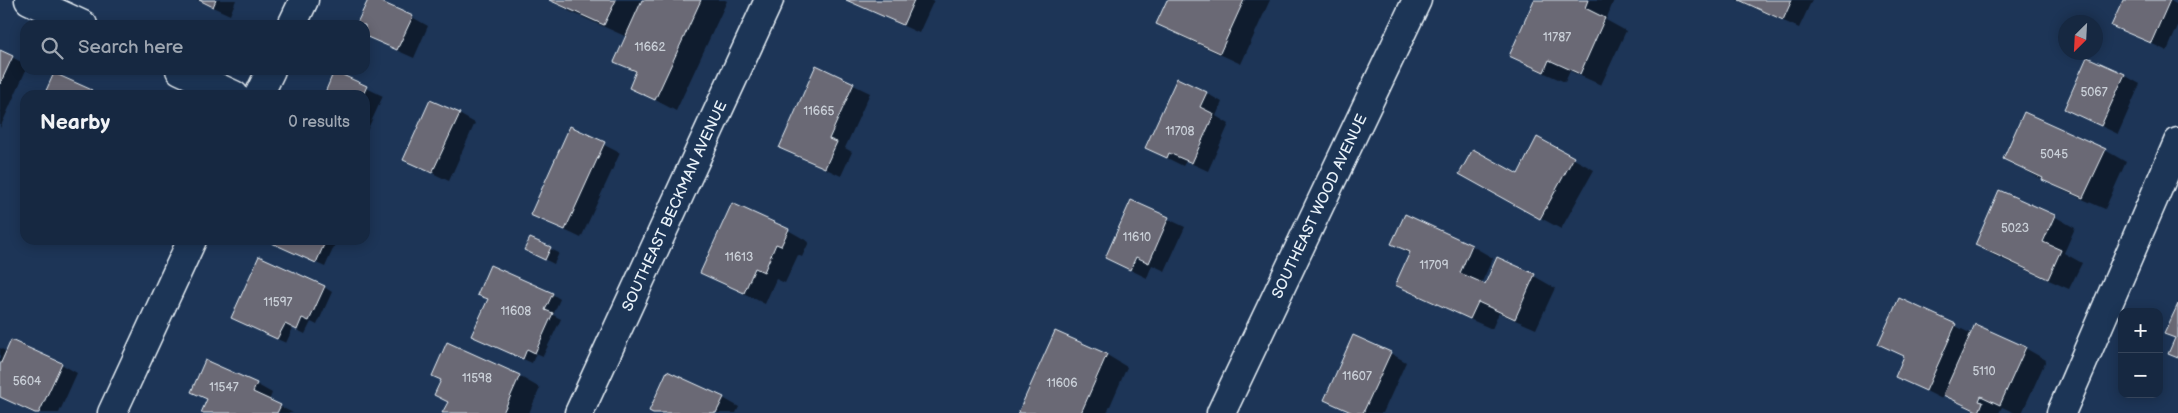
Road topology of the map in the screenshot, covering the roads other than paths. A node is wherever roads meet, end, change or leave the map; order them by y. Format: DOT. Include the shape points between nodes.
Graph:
graph roads {
  1 [pos="29,0"];
  2 [pos="304,0"];
  3 [pos="769,0"];
  4 [pos="1417,0"];
  5 [pos="72,20"];
  6 [pos="294,20"];
  7 [pos="191,75"];
  8 [pos="269,75"];
  9 [pos="223,90"];
  10 [pos="261,90"];
  11 [pos="2178,142"];
  12 [pos="190,245"];
  13 [pos="112,413"];
  14 [pos="579,413"];
  15 [pos="1221,413"];
  16 [pos="2060,413"];
  1 -- 5 [label="street"];
  2 -- 6 [label="street"];
  3 -- 14 [label="street, SOUTHEAST BECKMAN AVENUE"];
  4 -- 15 [label="street, SOUTHEAST WOOD AVENUE"];
  7 -- 9 [label="street"];
  8 -- 10 [label="street"];
  11 -- 16 [label="street"];
  12 -- 13 [label="street"];
}
